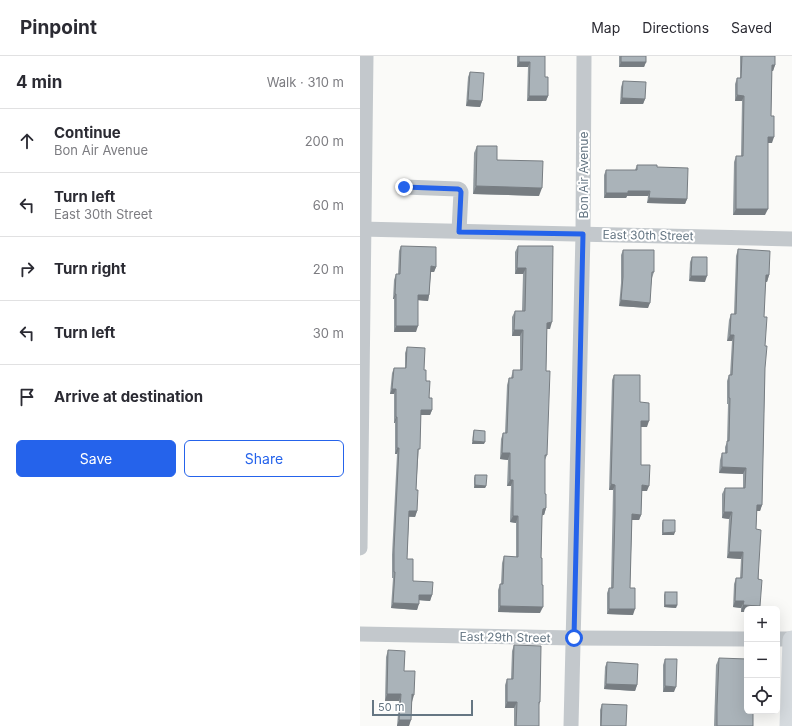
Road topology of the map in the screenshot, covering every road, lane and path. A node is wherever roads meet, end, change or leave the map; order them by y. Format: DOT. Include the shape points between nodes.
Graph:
graph roads {
  1 [pos="366,56"];
  2 [pos="584,56"];
  3 [pos="404,187"];
  4 [pos="362,229"];
  5 [pos="459,232"];
  6 [pos="583,234"];
  7 [pos="792,238"];
  8 [pos="360,548"];
  9 [pos="360,634"];
  10 [pos="574,638"];
  11 [pos="744,639"];
  12 [pos="780,639"];
  13 [pos="792,640"];
  14 [pos="571,726"];
  15 [pos="789,726"];
  1 -- 4 [label="street"];
  2 -- 6 [label="street, Bon Air Avenue"];
  3 -- 5 [label="street" via="460,190"];
  4 -- 5 [label="street, East 30th Street"];
  4 -- 8 [label="street"];
  5 -- 6 [label="street, East 30th Street"];
  6 -- 7 [label="street, East 30th Street"];
  6 -- 10 [label="street, Bon Air Avenue"];
  9 -- 10 [label="street, East 29th Street"];
  10 -- 11 [label="street, East 29th Street"];
  10 -- 14 [label="street, Bon Air Avenue"];
  12 -- 13 [label="street"];
  13 -- 15 [label="main road"];
}
